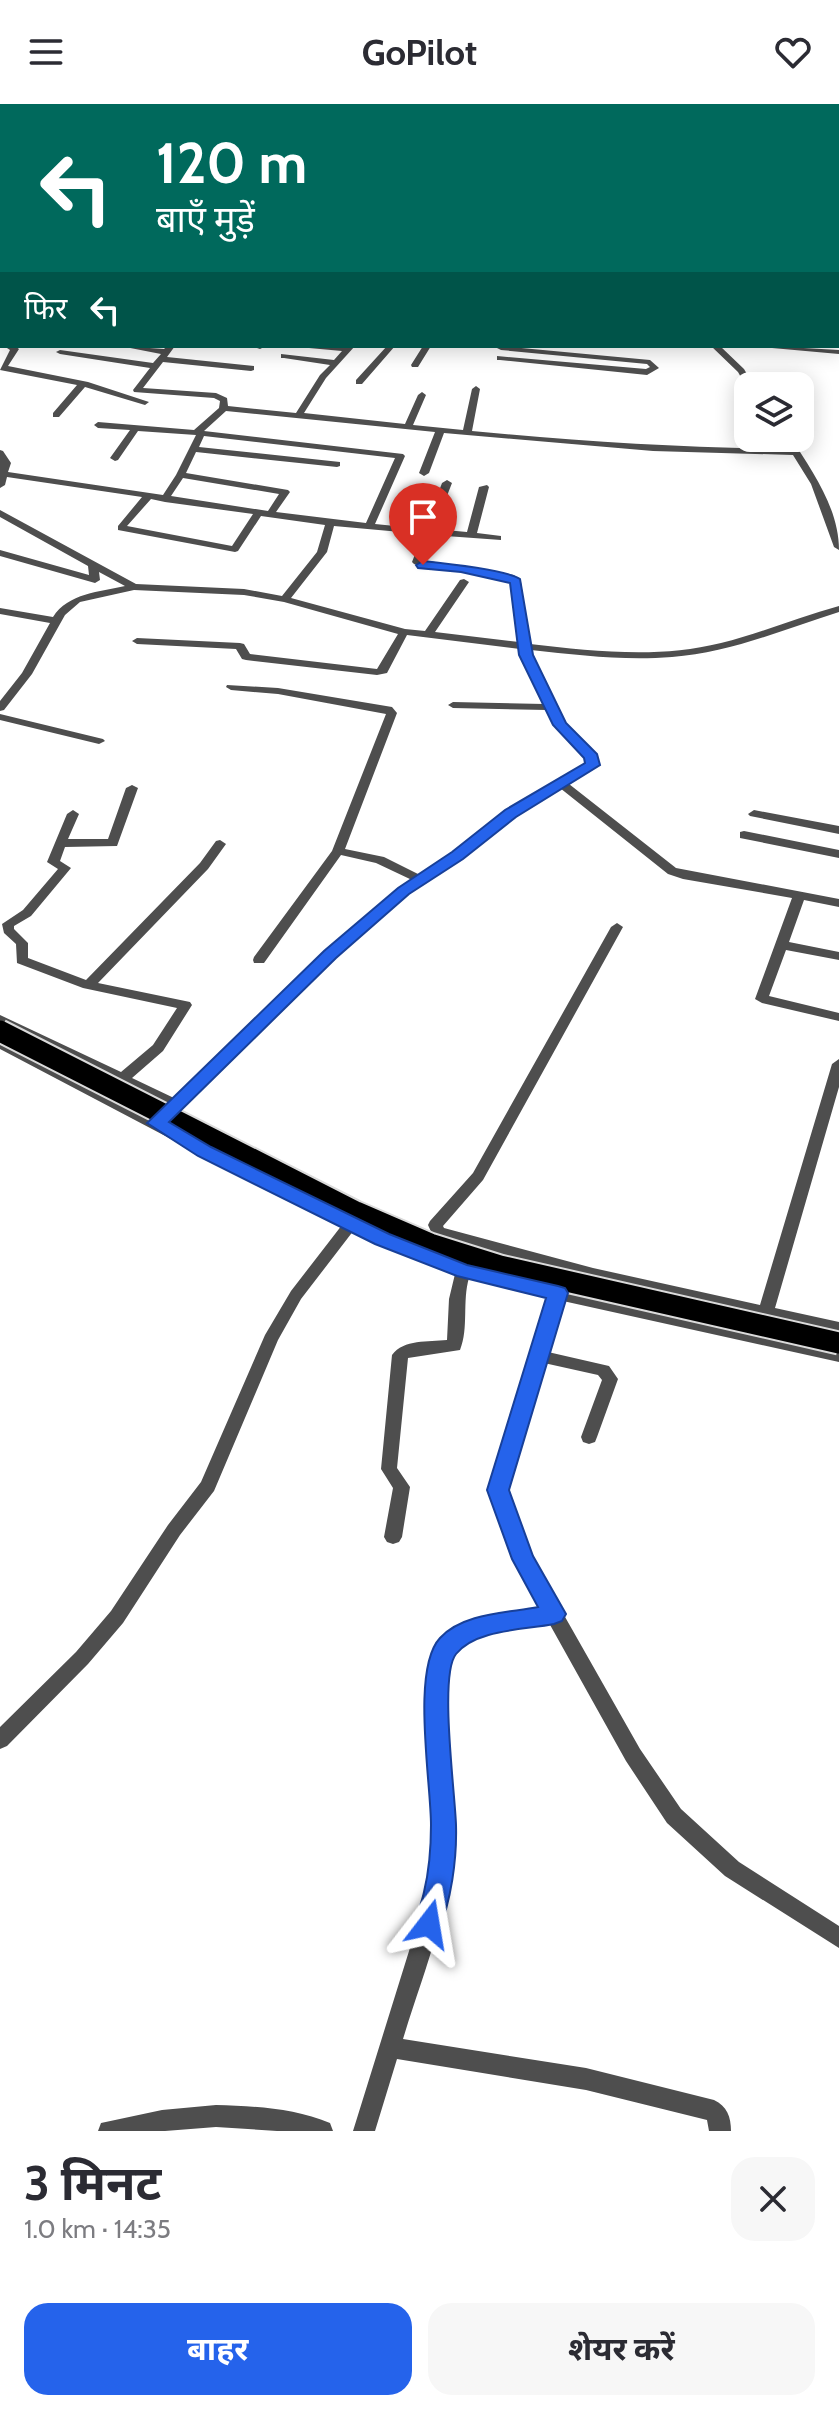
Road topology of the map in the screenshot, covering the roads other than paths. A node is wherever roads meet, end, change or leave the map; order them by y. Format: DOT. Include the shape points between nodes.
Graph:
graph roads {
  1 [pos="13,348"];
  2 [pos="132,348"];
  3 [pos="350,348"];
  4 [pos="389,348"];
  5 [pos="426,348"];
  6 [pos="717,348"];
  7 [pos="794,348"];
  8 [pos="60,352"];
  9 [pos="839,352"];
  10 [pos="500,355"];
  11 [pos="163,356"];
  12 [pos="284,356"];
  13 [pos="336,363"];
  14 [pos="415,365"];
  15 [pos="251,368"];
  16 [pos="742,372"];
  17 [pos="359,382"];
  18 [pos="83,384"];
  19 [pos="476,389"];
  20 [pos="422,395"];
  21 [pos="145,402"];
  22 [pos="223,408"];
  23 [pos="56,415"];
  24 [pos="299,415"];
  25 [pos="98,425"];
  26 [pos="408,426"];
  27 [pos="136,428"];
  28 [pos="441,429"];
  29 [pos="467,432"];
  30 [pos="199,433"];
  31 [pos="193,449"];
  32 [pos="734,451"];
  33 [pos="796,452"];
  34 [pos="0,453"];
  35 [pos="115,458"];
  36 [pos="337,464"];
  37 [pos="424,473"];
  38 [pos="5,474"];
  39 [pos="181,475"];
  40 [pos="447,483"];
  41 [pos="0,485"];
  42 [pos="484,487"];
  43 [pos="148,496"];
  44 [pos="165,499"];
  45 [pos="0,513"];
  46 [pos="265,513"];
  47 [pos="330,523"];
  48 [pos="369,527"];
  49 [pos="429,532"];
  50 [pos="471,536"];
  51 [pos="498,538"];
  52 [pos="839,547"];
  53 [pos="0,553"];
  54 [pos="93,563"];
  55 [pos="111,574"];
  56 [pos="95,580"];
  57 [pos="464,582"];
  58 [pos="134,587"];
  59 [pos="85,598"];
  60 [pos="285,599"];
  61 [pos="839,609"];
  62 [pos="0,611"];
  63 [pos="56,621"];
  64 [pos="404,632"];
  65 [pos="428,635"];
  66 [pos="137,641"];
  67 [pos="525,648"];
  68 [pos="231,687"];
  69 [pos="453,705"];
  70 [pos="552,707"];
  71 [pos="0,708"];
  72 [pos="0,717"];
  73 [pos="99,741"];
  74 [pos="562,784"];
  75 [pos="132,788"];
  76 [pos="73,814"];
  77 [pos="754,814"];
  78 [pos="839,830"];
  79 [pos="744,835"];
  80 [pos="61,843"];
  81 [pos="220,844"];
  82 [pos="338,851"];
  83 [pos="839,854"];
  84 [pos="421,880"];
  85 [pos="799,896"];
  86 [pos="839,903"];
  87 [pos="617,927"];
  88 [pos="781,945"];
  89 [pos="839,956"];
  90 [pos="259,960"];
  91 [pos="88,985"];
  92 [pos="839,1017"];
  93 [pos="0,1019"];
  94 [pos="0,1031"];
  95 [pos="0,1043"];
  96 [pos="839,1064"];
  97 [pos="122,1079"];
  98 [pos="177,1105"];
  99 [pos="157,1123"];
  100 [pos="350,1225"];
  101 [pos="464,1271"];
  102 [pos="558,1293"];
  103 [pos="766,1312"];
  104 [pos="839,1328"];
  105 [pos="839,1343"];
  106 [pos="539,1356"];
  107 [pos="839,1356"];
  108 [pos="589,1437"];
  109 [pos="393,1537"];
  110 [pos="554,1614"];
  111 [pos="0,1740"];
  112 [pos="839,1938"];
  113 [pos="390,2047"];
  114 [pos="257,2125"];
  115 [pos="109,2131"];
  116 [pos="322,2131"];
  117 [pos="364,2131"];
  118 [pos="720,2131"];
  1 -- 18 [label="street" via="3,368"];
  2 -- 11 [label="street"];
  3 -- 13 [label="street"];
  4 -- 17 [label="street"];
  5 -- 14 [label="street"];
  6 -- 16 [label="street"];
  7 -- 9 [label="street"];
  8 -- 11 [label="street"];
  10 -- 10 [label="street" via="647,372 655,368 646,362"];
  11 -- 15 [label="street"];
  11 -- 22 [label="street" via="137,391 216,396 224,400"];
  12 -- 13 [label="street"];
  13 -- 24 [label="street"];
  18 -- 21 [label="street"];
  18 -- 23 [label="street"];
  19 -- 29 [label="street"];
  20 -- 26 [label="street"];
  22 -- 24 [label="street"];
  22 -- 30 [label="street"];
  24 -- 26 [label="street"];
  25 -- 27 [label="street"];
  26 -- 28 [label="street"];
  27 -- 30 [label="street"];
  27 -- 35 [label="street"];
  28 -- 29 [label="street"];
  28 -- 37 [label="street"];
  29 -- 32 [label="street"];
  30 -- 31 [label="street"];
  30 -- 48 [label="street" via="400,456"];
  31 -- 36 [label="street"];
  31 -- 39 [label="street"];
  33 -- 52 [label="street" via="816,484"];
  34 -- 38 [label="street"];
  38 -- 41 [label="street"];
  38 -- 43 [label="street"];
  39 -- 44 [label="street"];
  39 -- 46 [label="street" via="285,492"];
  40 -- 49 [label="street"];
  42 -- 50 [label="street"];
  43 -- 44 [label="street"];
  43 -- 46 [label="street" via="121,528 235,549"];
  44 -- 46 [label="street"];
  45 -- 54 [label="street"];
  46 -- 47 [label="street"];
  47 -- 48 [label="street"];
  47 -- 60 [label="street" via="322,552"];
  48 -- 49 [label="street"];
  49 -- 50 [label="street"];
  49 -- 67 [label="street" via="418,564 516,582"];
  50 -- 51 [label="street"];
  53 -- 56 [label="street"];
  54 -- 55 [label="street"];
  54 -- 56 [label="street"];
  55 -- 56 [label="street"];
  55 -- 58 [label="street"];
  56 -- 59 [label="street"];
  57 -- 65 [label="street"];
  58 -- 59 [label="street"];
  58 -- 60 [label="street"];
  59 -- 63 [label="street"];
  60 -- 64 [label="street"];
  61 -- 67 [label="street" via="721,646 674,654 610,656"];
  62 -- 63 [label="street"];
  63 -- 71 [label="street" via="27,674"];
  64 -- 65 [label="street"];
  64 -- 66 [label="street" via="383,671 377,672 246,657 240,646"];
  65 -- 67 [label="street"];
  67 -- 70 [label="street"];
  68 -- 82 [label="street" via="391,711"];
  69 -- 70 [label="street"];
  70 -- 74 [label="street" via="567,735 593,761"];
  72 -- 73 [label="street"];
  74 -- 84 [label="street" via="510,813"];
  74 -- 85 [label="street" via="672,871"];
  75 -- 80 [label="street" via="113,843"];
  76 -- 80 [label="street"];
  77 -- 78 [label="street"];
  79 -- 83 [label="street"];
  80 -- 91 [label="street" via="53,862 65,868 27,913 8,924 8,930 22,943 22,960"];
  81 -- 91 [label="street"];
  82 -- 84 [label="street" via="380,860"];
  82 -- 90 [label="street"];
  84 -- 98 [label="street" via="330,955"];
  85 -- 86 [label="street"];
  85 -- 88 [label="street"];
  87 -- 103 [label="street" via="478,1176 436,1228 441,1235 593,1274"];
  88 -- 89 [label="street"];
  88 -- 92 [label="street" via="762,999"];
  91 -- 97 [label="street" via="185,1005 158,1048"];
  93 -- 97 [label="street"];
  94 -- 105 [label="main road, bridge" via="356,1212 430,1244 500,1266"];
  95 -- 99 [label="street"];
  96 -- 103 [label="street"];
  97 -- 98 [label="street"];
  98 -- 99 [label="street"];
  99 -- 100 [label="street"];
  100 -- 101 [label="street"];
  100 -- 111 [label="street" via="296,1295 271,1339 208,1486 117,1617"];
  101 -- 102 [label="street"];
  101 -- 109 [label="street" via="456,1288 454,1346 400,1355 389,1469 402,1487"];
  102 -- 106 [label="street"];
  102 -- 107 [label="street"];
  103 -- 104 [label="street"];
  106 -- 108 [label="street" via="609,1375"];
  106 -- 110 [label="street" via="498,1490 523,1559"];
  110 -- 112 [label="street" via="633,1755 674,1816 732,1869"];
  110 -- 113 [label="street" via="473,1629 448,1645 439,1662 436,1697 444,1827 438,1890"];
  113 -- 117 [label="street"];
  113 -- 118 [label="street" via="629,2089 714,2111"];
  114 -- 115 [label="street" via="191,2116"];
  114 -- 116 [label="street"];
}
